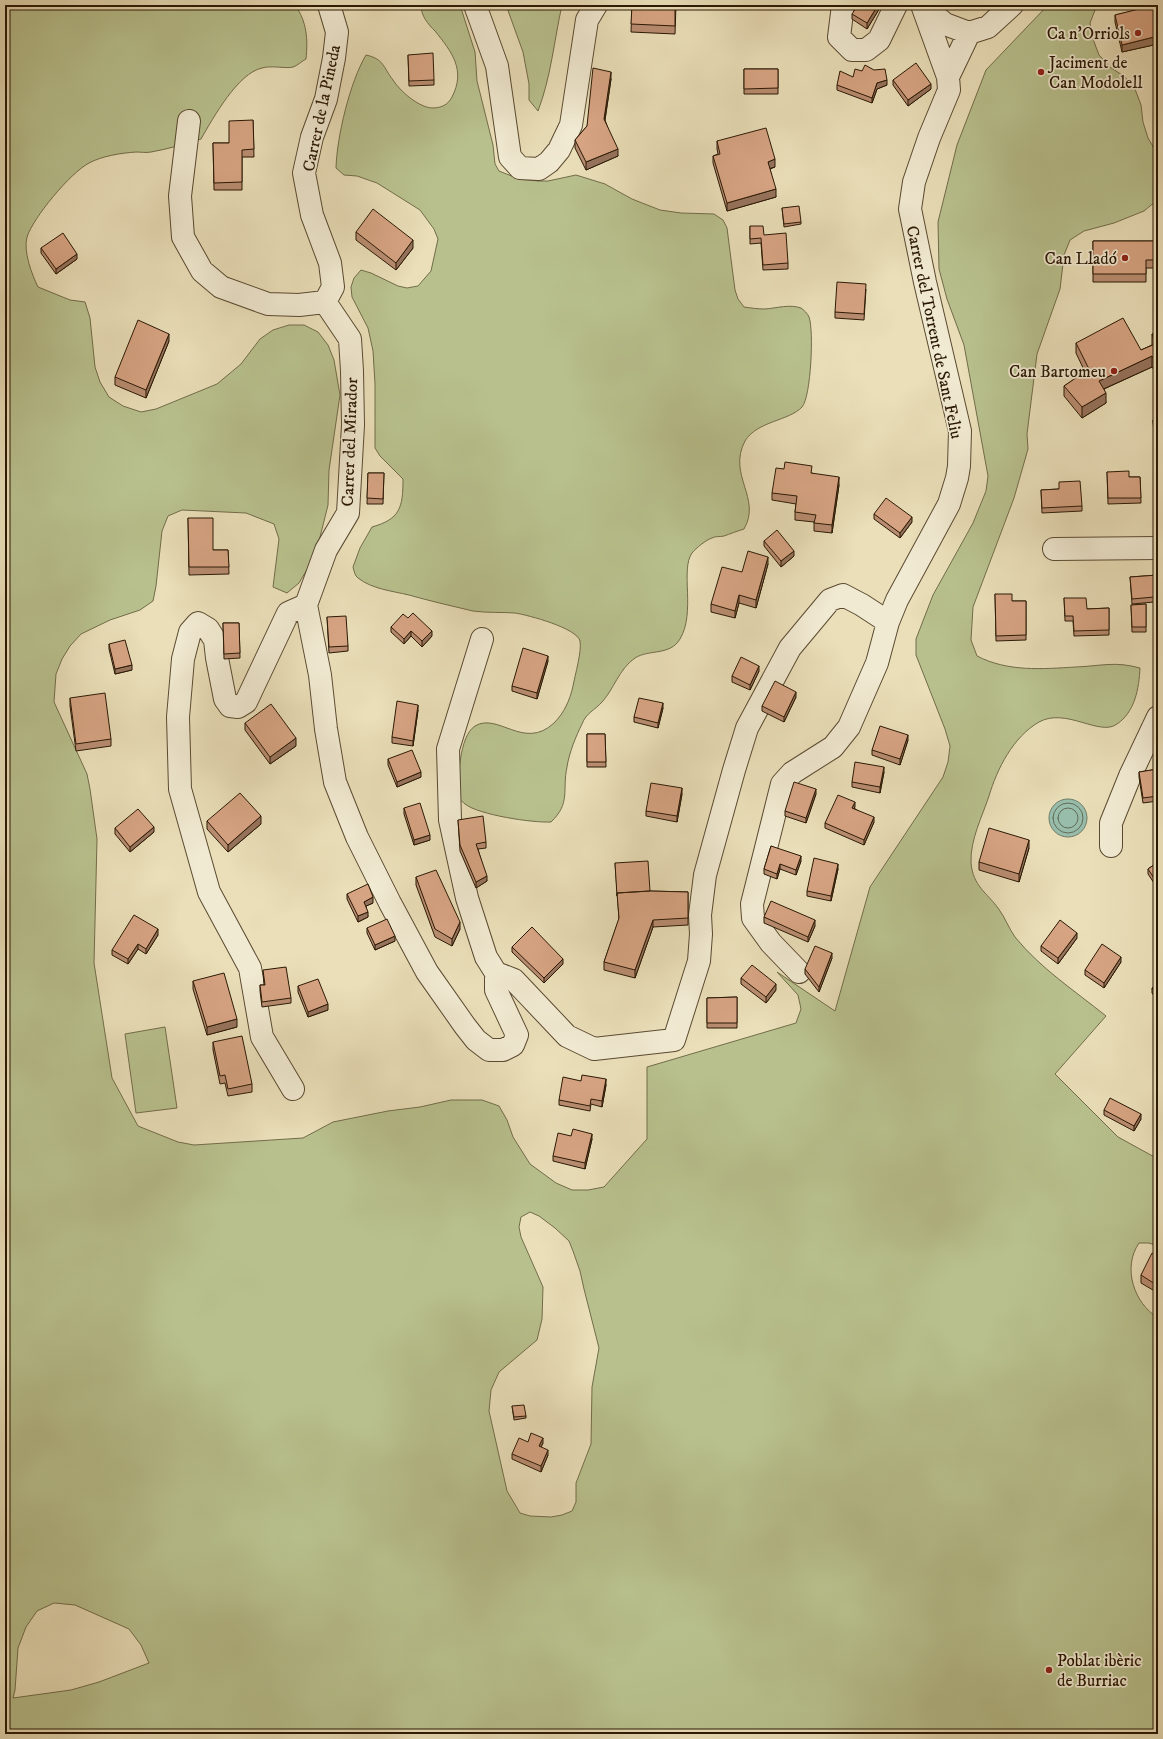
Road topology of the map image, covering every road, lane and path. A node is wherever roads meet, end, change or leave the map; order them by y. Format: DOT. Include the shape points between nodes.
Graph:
graph roads {
  1 [pos="329,5"];
  2 [pos="475,5"];
  3 [pos="596,5"];
  4 [pos="843,5"];
  5 [pos="896,5"];
  6 [pos="922,5"];
  7 [pos="1012,5"];
  8 [pos="969,32"];
  9 [pos="948,77"];
  10 [pos="189,121"];
  11 [pos="325,302"];
  12 [pos="1158,548"];
  13 [pos="1054,549"];
  14 [pos="306,606"];
  15 [pos="888,622"];
  16 [pos="482,639"];
  17 [pos="1158,717"];
  18 [pos="1111,846"];
  19 [pos="799,972"];
  20 [pos="496,973"];
  21 [pos="293,1089"];
  1 -- 11 [label="street, Carrer de la Pineda" via="337,32 334,58 326,98 312,137 304,173 312,215 330,263 333,287"];
  2 -- 3 [label="street" via="497,66 510,157 520,168 539,169 559,150 571,125 587,20"];
  4 -- 5 [label="street" via="839,37 852,50 866,50 879,40"];
  6 -- 8 [label="street" via="945,24"];
  6 -- 9 [label="street"];
  7 -- 8 [label="street" via="988,27"];
  8 -- 9 [label="street"];
  9 -- 15 [label="street, Carrer del Torrent de Sant Feliu" via="949,90 914,182 910,209 960,431 959,466 950,504 897,600"];
  10 -- 11 [label="street" via="180,196 183,237 202,271 222,288 268,304 299,306"];
  11 -- 14 [label="street, Carrer del Mirador" via="350,339 353,425 348,513 326,550"];
  12 -- 13 [label="street"];
  14 -- 20 [label="street" via="320,675 335,782 357,837 427,972 476,1040 489,1050 503,1050 513,1045 517,1035 496,990"];
  14 -- 21 [label="street" via="288,613 246,702 238,707 230,706 225,699 215,640 208,629 198,623 190,632 186,645 178,717 180,789 209,892 250,968 262,1037"];
  15 -- 19 [label="street, Carrer del Torrent de Sant Feliu" via="878,663 849,727 833,747 792,773 782,784 771,826 752,904 753,918 771,943"];
  15 -- 20 [label="street" via="843,595 830,600 790,648 747,728 705,875 700,915 699,961 674,1040 594,1049 567,1036 514,980"];
  16 -- 20 [label="street" via="448,749 450,820 467,898 486,957"];
  17 -- 18 [label="street" via="1111,823"];
}
